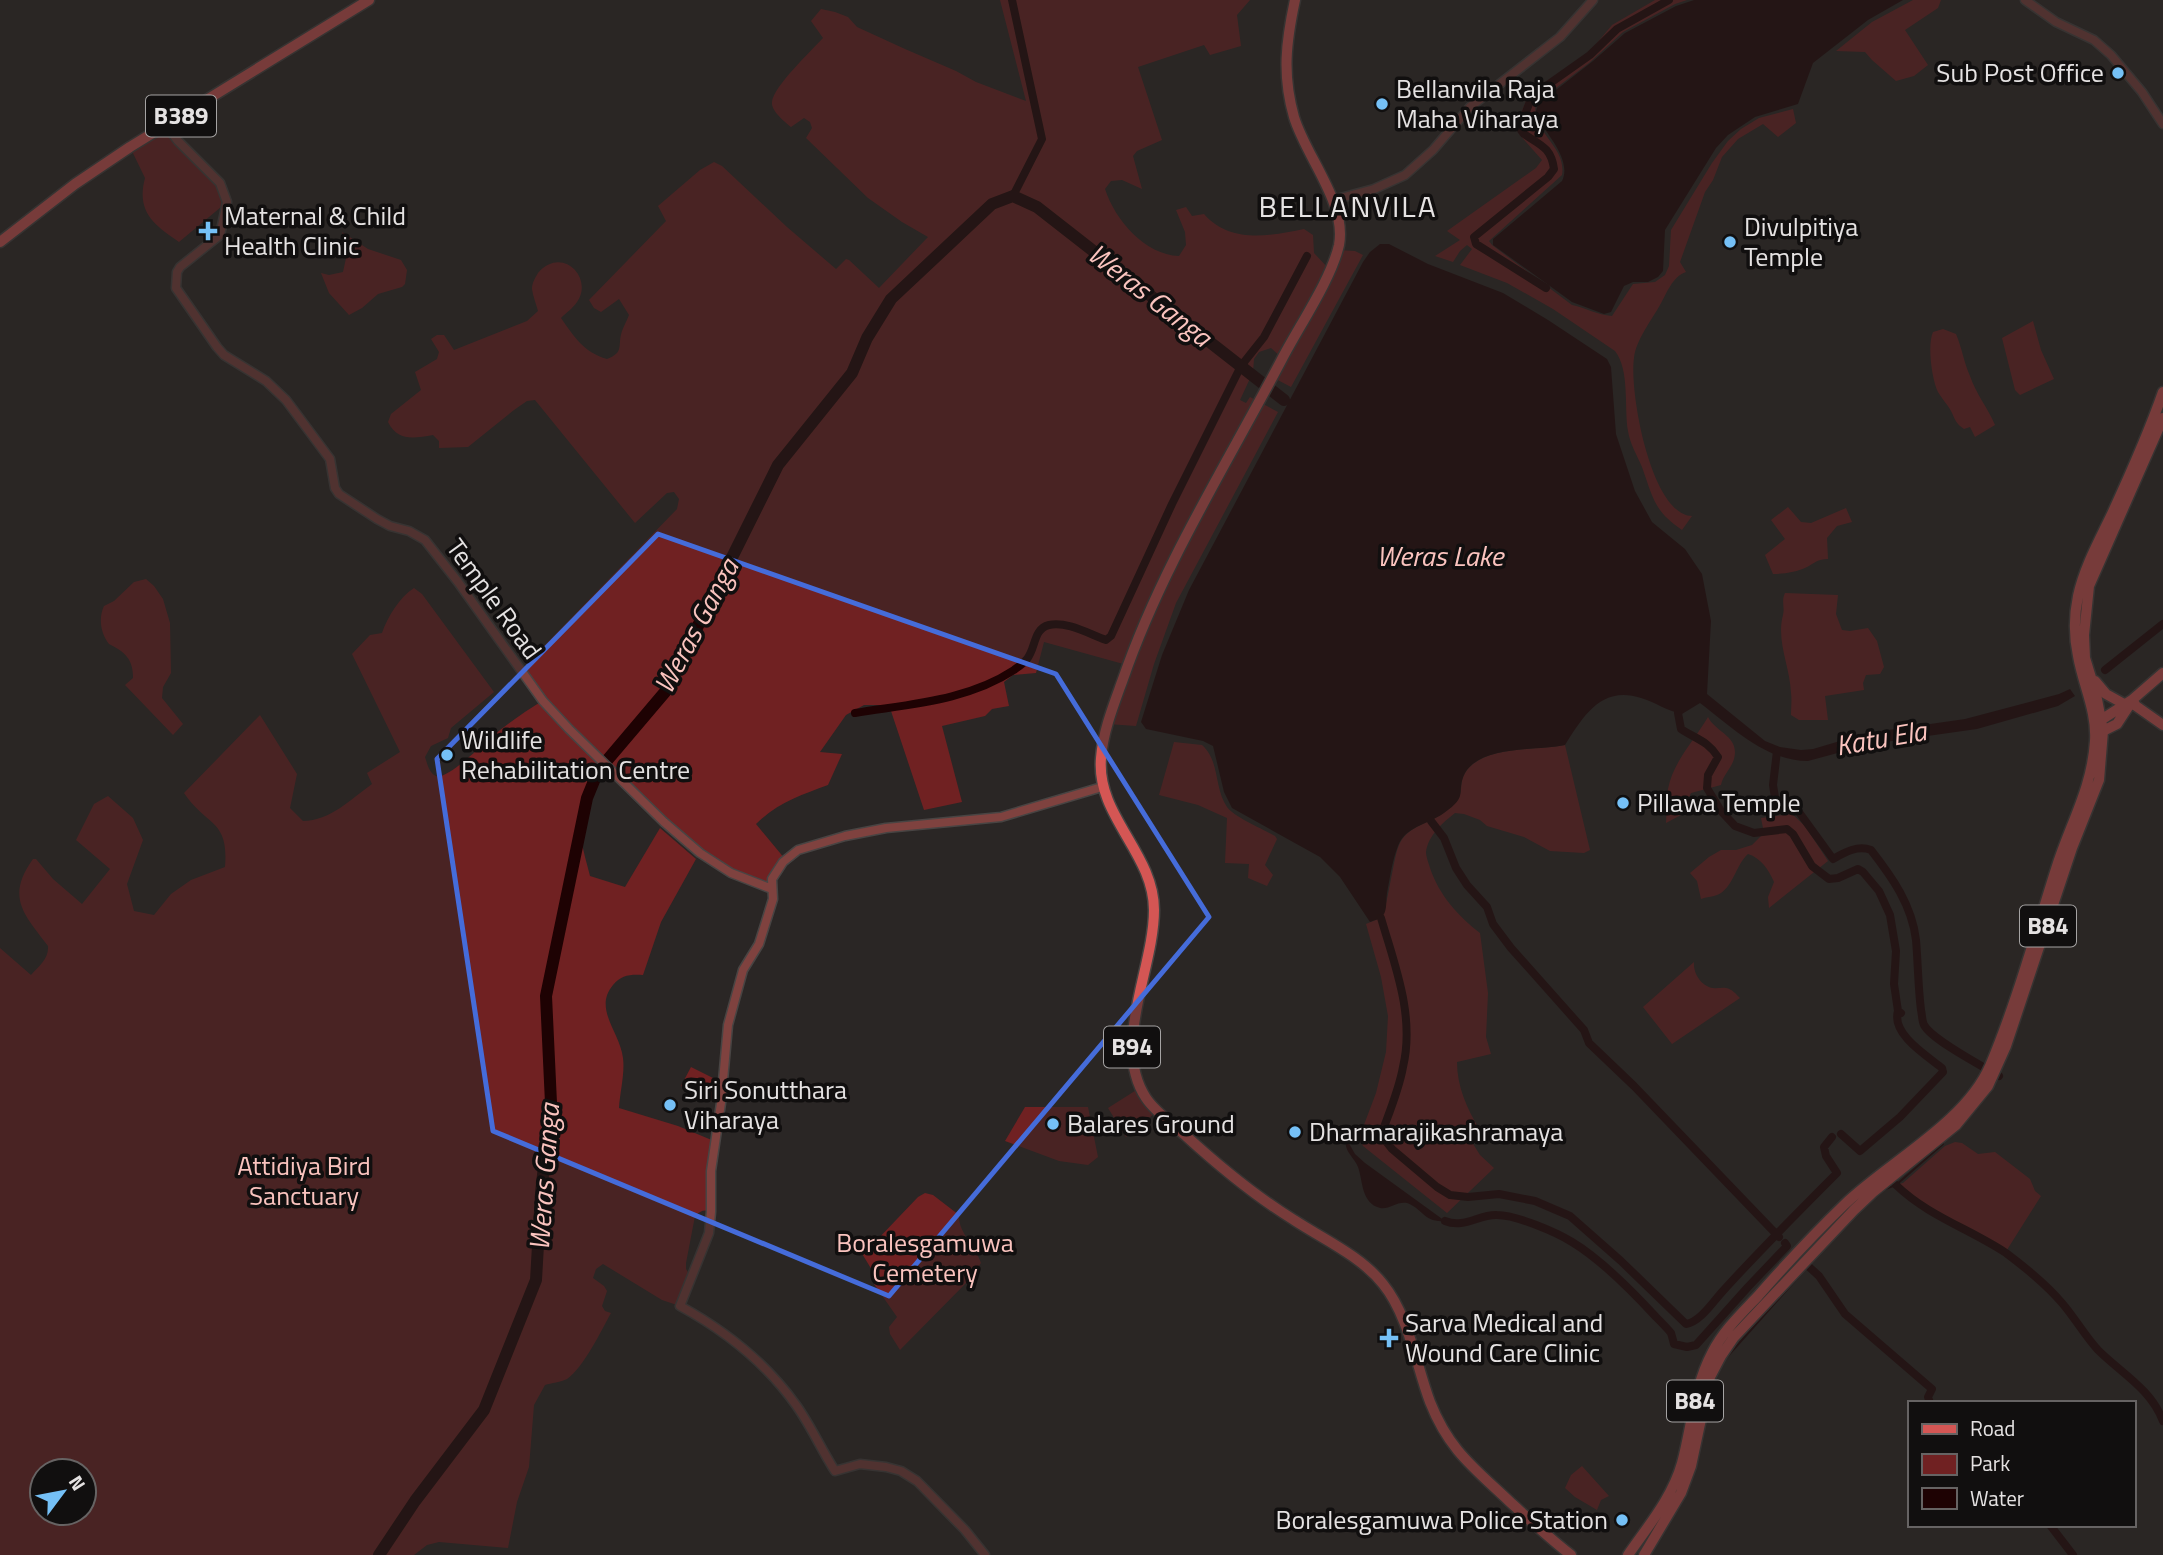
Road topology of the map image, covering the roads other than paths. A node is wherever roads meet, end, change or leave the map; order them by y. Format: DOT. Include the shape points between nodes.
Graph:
graph roads {
  1 [pos="369,0"];
  2 [pos="1295,0"];
  3 [pos="1593,0"];
  4 [pos="2025,0"];
  5 [pos="2163,124"];
  6 [pos="166,125"];
  7 [pos="1333,200"];
  8 [pos="0,242"];
  9 [pos="2163,392"];
  10 [pos="2163,418"];
  11 [pos="2163,673"];
  12 [pos="2090,675"];
  13 [pos="2128,702"];
  14 [pos="2117,724"];
  15 [pos="2163,725"];
  16 [pos="2102,726"];
  17 [pos="2102,755"];
  18 [pos="1102,787"];
  19 [pos="772,889"];
  20 [pos="2049,908"];
  21 [pos="1984,1084"];
  22 [pos="1629,1553"];
  23 [pos="985,1555"];
  24 [pos="1571,1555"];
  25 [pos="1644,1555"];
  1 -- 6 [label="main road, B389"];
  2 -- 7 [label="main road, B94" via="1286,40 1291,101 1296,122"];
  3 -- 7 [label="street" via="1560,37 1465,112 1405,175"];
  4 -- 5 [label="street" via="2111,55"];
  6 -- 8 [label="main road, B389" via="96,169"];
  6 -- 19 [label="street, Temple Road" via="220,183 228,202 220,235 180,267 176,288 224,355 266,381 286,400 330,459 339,494 377,519 425,540 543,701 642,801 700,853 731,873"];
  7 -- 18 [label="main road, B94" via="1340,232 1335,259 1190,528 1143,628 1108,724 1101,755"];
  9 -- 20 [label="main road, B84" via="2078,597 2076,648 2093,712 2095,743 2086,794 2060,858"];
  10 -- 12 [label="main road, B84" via="2089,586 2084,635"];
  11 -- 13 [label="main road"];
  12 -- 13 [label="main road" via="2106,694"];
  12 -- 16 [label="main road, B84"];
  13 -- 14 [label="main road"];
  13 -- 15 [label="main road"];
  13 -- 16 [label="main road"];
  14 -- 16 [label="main road"];
  14 -- 17 [label="main road"];
  16 -- 17 [label="main road, B84"];
  17 -- 20 [label="main road, B84" via="2096,789"];
  18 -- 19 [label="street" via="1001,817 886,828 798,850 774,874"];
  18 -- 24 [label="main road, B94" via="1145,868 1154,899 1152,939 1132,1039 1133,1059 1147,1100 1234,1178 1351,1256 1384,1284 1451,1443 1464,1460"];
  19 -- 23 [label="street" via="759,944 743,970 728,1025 712,1161 709,1233 680,1306 725,1334 779,1383 835,1471 860,1464 901,1471 917,1481"];
  20 -- 21 [label="main road, B84"];
  21 -- 22 [label="main road, B84" via="1952,1118 1847,1202 1724,1334 1700,1377 1674,1484"];
  21 -- 25 [label="main road, B84" via="1956,1125 1854,1210 1734,1337 1710,1377 1681,1493"];
}
